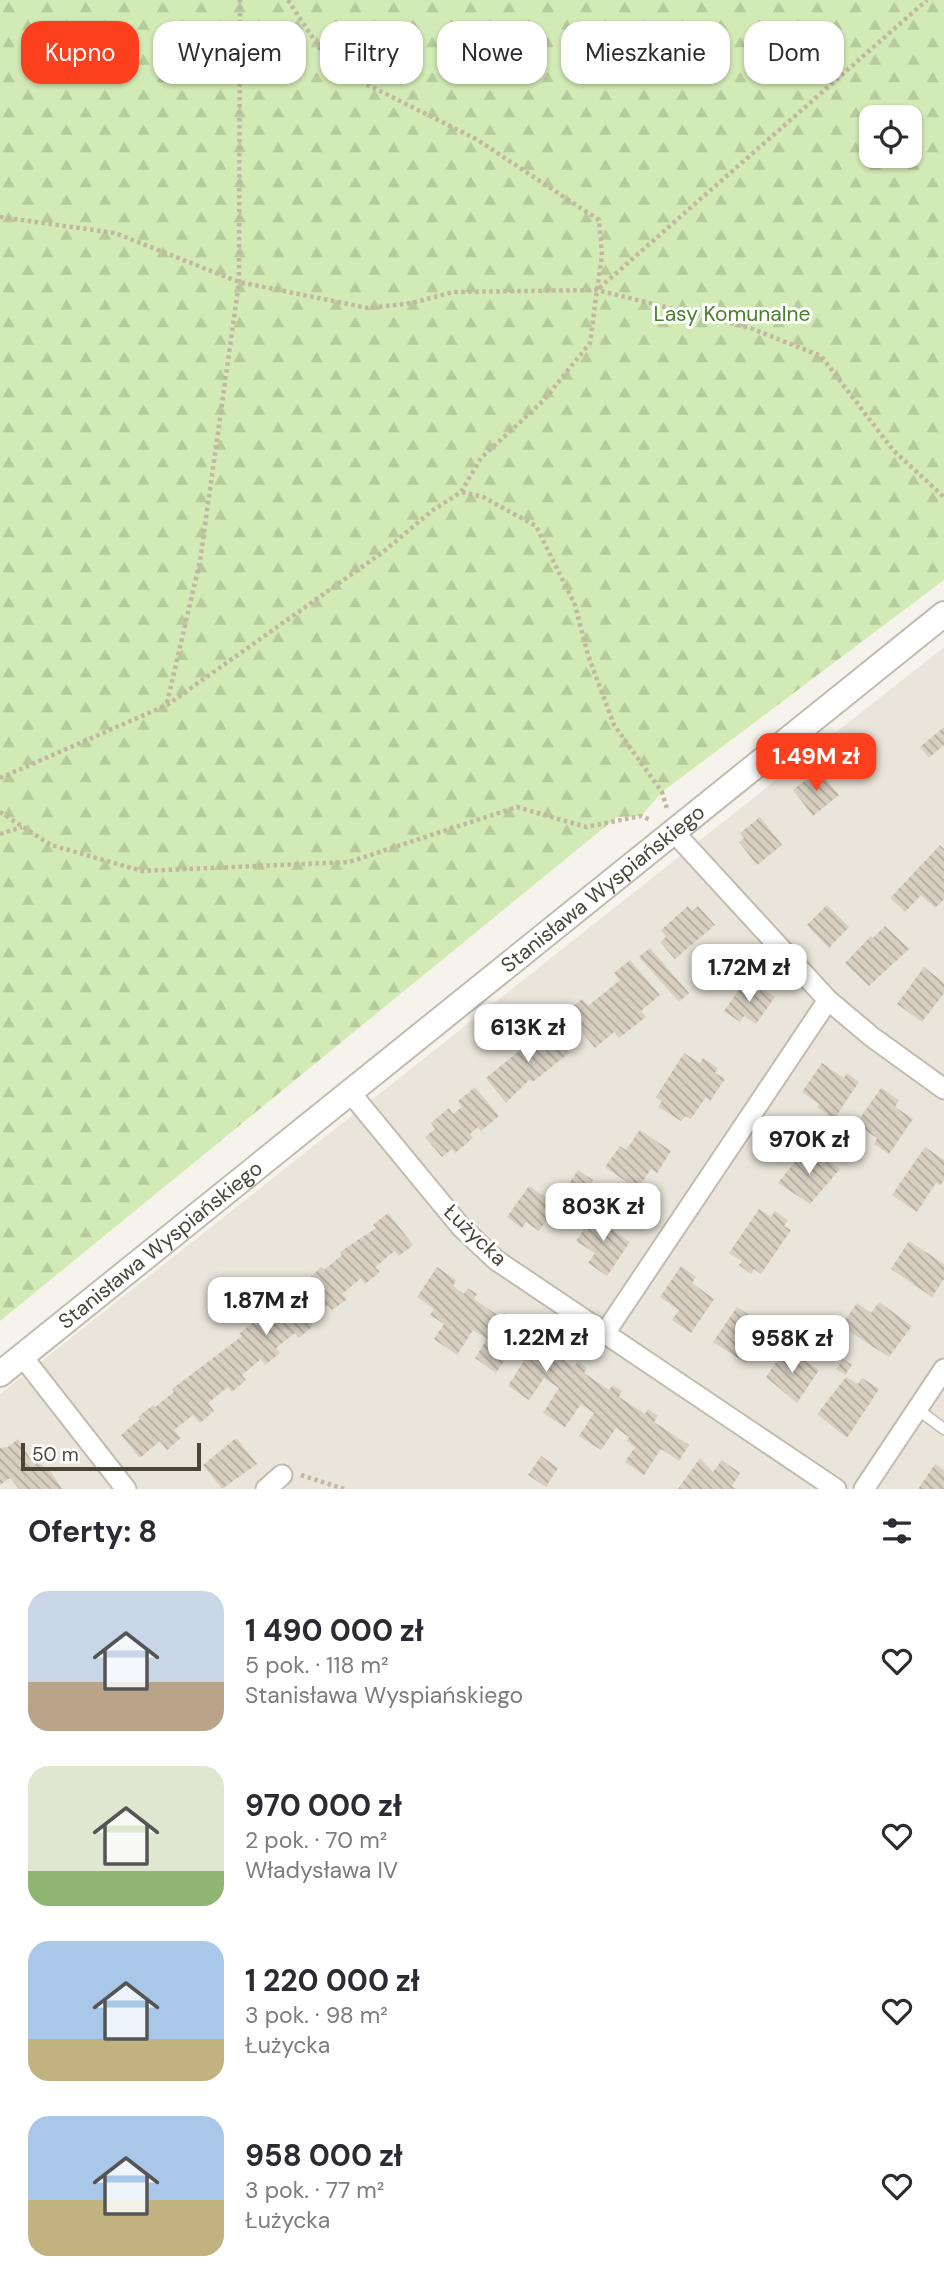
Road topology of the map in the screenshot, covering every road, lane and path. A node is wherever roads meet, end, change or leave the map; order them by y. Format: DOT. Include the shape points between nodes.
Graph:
graph roads {
  1 [pos="240,0"];
  2 [pos="288,0"];
  3 [pos="927,0"];
  4 [pos="0,217"];
  5 [pos="239,282"];
  6 [pos="597,290"];
  7 [pos="461,492"];
  8 [pos="944,497"];
  9 [pos="944,614"];
  10 [pos="167,705"];
  11 [pos="0,779"];
  12 [pos="0,813"];
  13 [pos="22,827"];
  14 [pos="673,830"];
  15 [pos="0,834"];
  16 [pos="828,1000"];
  17 [pos="944,1089"];
  18 [pos="349,1091"];
  19 [pos="606,1333"];
  20 [pos="22,1356"];
  21 [pos="944,1369"];
  22 [pos="0,1374"];
  23 [pos="917,1409"];
  24 [pos="944,1429"];
  25 [pos="282,1475"];
  26 [pos="126,1489"];
  27 [pos="266,1489"];
  28 [pos="344,1489"];
  29 [pos="836,1489"];
  30 [pos="864,1489"];
  1 -- 5 [label="path"];
  2 -- 6 [label="path" via="332,67 476,139 600,220"];
  3 -- 6 [label="path"];
  4 -- 5 [label="path" via="115,233"];
  5 -- 6 [label="path" via="368,308 453,292"];
  5 -- 10 [label="path" via="200,561"];
  6 -- 7 [label="path" via="590,343 543,401 481,458"];
  6 -- 8 [label="path" via="750,328 821,356 893,450"];
  7 -- 10 [label="path"];
  7 -- 14 [label="path" via="484,497 536,526 575,605 614,725 662,792"];
  9 -- 14 [label="street, Stanisława Wyspiańskiego"];
  10 -- 11 [label="path"];
  12 -- 13 [label="path"];
  13 -- 14 [label="path" via="51,845 142,871 349,862 517,807 586,827 641,816"];
  13 -- 15 [label="path"];
  14 -- 16 [label="street"];
  14 -- 18 [label="street, Stanisława Wyspiańskiego"];
  16 -- 17 [label="street"];
  16 -- 19 [label="street"];
  18 -- 19 [label="street, Łużycka" via="481,1248"];
  18 -- 20 [label="street, Stanisława Wyspiańskiego"];
  19 -- 29 [label="street, Łużycka"];
  20 -- 22 [label="street, Stanisława Wyspiańskiego"];
  20 -- 26 [label="street"];
  21 -- 23 [label="street"];
  23 -- 24 [label="lane"];
  23 -- 30 [label="street"];
  25 -- 27 [label="street"];
  25 -- 28 [label="path" via="306,1475"];
}
